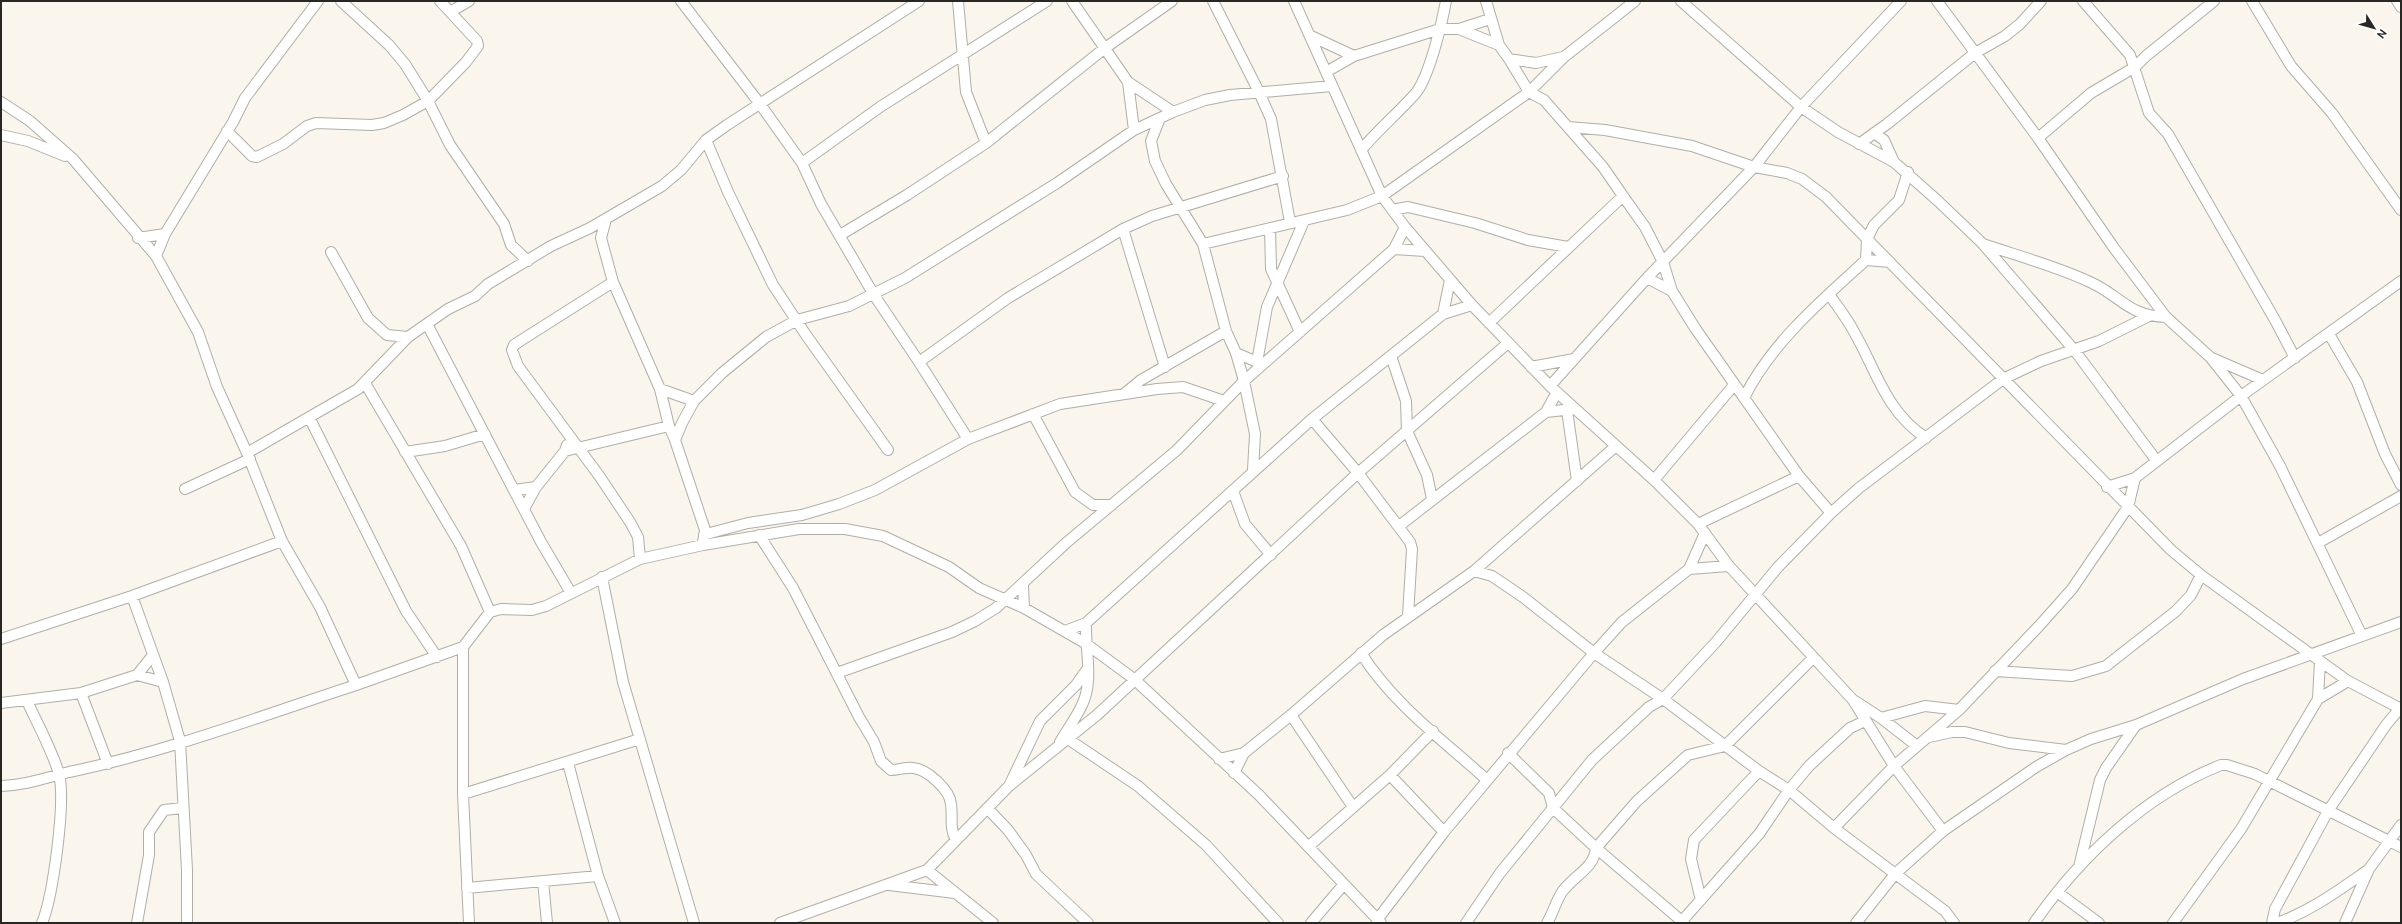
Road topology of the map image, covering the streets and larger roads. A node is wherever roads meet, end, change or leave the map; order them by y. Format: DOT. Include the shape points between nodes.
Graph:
graph roads {
  1 [pos="318,1"];
  2 [pos="342,1"];
  3 [pos="440,1"];
  4 [pos="469,1"];
  5 [pos="681,1"];
  6 [pos="919,1"];
  7 [pos="958,1"];
  8 [pos="1047,1"];
  9 [pos="1072,1"];
  10 [pos="1172,1"];
  11 [pos="1213,1"];
  12 [pos="1294,1"];
  13 [pos="1446,1"];
  14 [pos="1486,1"];
  15 [pos="1635,1"];
  16 [pos="1681,1"];
  17 [pos="1902,1"];
  18 [pos="1937,1"];
  19 [pos="2041,1"];
  20 [pos="2084,1"];
  21 [pos="2214,1"];
  22 [pos="2252,1"];
  23 [pos="2397,1"];
  24 [pos="2401,7"];
  25 [pos="450,12"];
  26 [pos="1490,18"];
  27 [pos="1440,29"];
  28 [pos="1459,30"];
  29 [pos="1311,36"];
  30 [pos="1499,45"];
  31 [pos="1105,48"];
  32 [pos="1975,53"];
  33 [pos="961,55"];
  34 [pos="2130,55"];
  35 [pos="1354,56"];
  36 [pos="2146,56"];
  37 [pos="1564,57"];
  38 [pos="1509,59"];
  39 [pos="2135,67"];
  40 [pos="1326,72"];
  41 [pos="1541,80"];
  42 [pos="1128,82"];
  43 [pos="1332,86"];
  44 [pos="1259,92"];
  45 [pos="1529,92"];
  46 [pos="1544,100"];
  47 [pos="428,101"];
  48 [pos="760,104"];
  49 [pos="3,107"];
  50 [pos="1801,107"];
  51 [pos="1172,112"];
  52 [pos="1160,118"];
  53 [pos="1887,124"];
  54 [pos="1568,127"];
  55 [pos="1136,129"];
  56 [pos="227,131"];
  57 [pos="1874,132"];
  58 [pos="1,136"];
  59 [pos="2038,138"];
  60 [pos="706,140"];
  61 [pos="1884,140"];
  62 [pos="1150,141"];
  63 [pos="986,143"];
  64 [pos="1859,144"];
  65 [pos="1361,150"];
  66 [pos="73,159"];
  67 [pos="1894,162"];
  68 [pos="802,163"];
  69 [pos="1754,167"];
  70 [pos="1908,172"];
  71 [pos="1283,176"];
  72 [pos="1382,196"];
  73 [pos="1623,196"];
  74 [pos="1183,208"];
  75 [pos="1392,210"];
  76 [pos="2401,210"];
  77 [pos="606,219"];
  78 [pos="1304,221"];
  79 [pos="1290,222"];
  80 [pos="1405,227"];
  81 [pos="590,228"];
  82 [pos="1270,228"];
  83 [pos="1123,229"];
  84 [pos="165,234"];
  85 [pos="840,235"];
  86 [pos="138,238"];
  87 [pos="601,238"];
  88 [pos="1867,239"];
  89 [pos="1982,243"];
  90 [pos="1202,244"];
  91 [pos="1568,247"];
  92 [pos="1394,248"];
  93 [pos="1425,251"];
  94 [pos="330,252"];
  95 [pos="156,256"];
  96 [pos="1866,260"];
  97 [pos="528,261"];
  98 [pos="1663,262"];
  99 [pos="1890,262"];
  100 [pos="1647,278"];
  101 [pos="1450,280"];
  102 [pos="1277,281"];
  103 [pos="2401,281"];
  104 [pos="613,282"];
  105 [pos="1672,291"];
  106 [pos="1829,294"];
  107 [pos="874,295"];
  108 [pos="1472,305"];
  109 [pos="1443,314"];
  110 [pos="813,316"];
  111 [pos="2149,316"];
  112 [pos="2166,317"];
  113 [pos="797,320"];
  114 [pos="1490,323"];
  115 [pos="427,324"];
  116 [pos="1226,331"];
  117 [pos="1300,332"];
  118 [pos="2329,334"];
  119 [pos="387,335"];
  120 [pos="806,335"];
  121 [pos="408,336"];
  122 [pos="1508,343"];
  123 [pos="2075,351"];
  124 [pos="1236,353"];
  125 [pos="390,355"];
  126 [pos="1391,356"];
  127 [pos="2210,357"];
  128 [pos="2294,358"];
  129 [pos="1574,359"];
  130 [pos="920,362"];
  131 [pos="1259,363"];
  132 [pos="1165,367"];
  133 [pos="1532,367"];
  134 [pos="2003,379"];
  135 [pos="2263,380"];
  136 [pos="1244,381"];
  137 [pos="365,383"];
  138 [pos="1734,385"];
  139 [pos="660,389"];
  140 [pos="1553,389"];
  141 [pos="1124,394"];
  142 [pos="2241,396"];
  143 [pos="1744,398"];
  144 [pos="694,401"];
  145 [pos="1224,401"];
  146 [pos="1570,410"];
  147 [pos="1546,412"];
  148 [pos="1033,414"];
  149 [pos="310,419"];
  150 [pos="1312,419"];
  151 [pos="668,426"];
  152 [pos="1407,430"];
  153 [pos="485,434"];
  154 [pos="569,436"];
  155 [pos="1926,438"];
  156 [pos="968,439"];
  157 [pos="675,440"];
  158 [pos="1616,446"];
  159 [pos="577,448"];
  160 [pos="888,450"];
  161 [pos="565,451"];
  162 [pos="405,452"];
  163 [pos="249,456"];
  164 [pos="2156,460"];
  165 [pos="1253,470"];
  166 [pos="1358,473"];
  167 [pos="1799,476"];
  168 [pos="2136,478"];
  169 [pos="1654,480"];
  170 [pos="1577,481"];
  171 [pos="2401,485"];
  172 [pos="536,487"];
  173 [pos="2107,487"];
  174 [pos="185,489"];
  175 [pos="514,490"];
  176 [pos="1233,491"];
  177 [pos="2401,496"];
  178 [pos="1432,499"];
  179 [pos="1112,505"];
  180 [pos="2128,507"];
  181 [pos="524,509"];
  182 [pos="1831,513"];
  183 [pos="1698,524"];
  184 [pos="1399,526"];
  185 [pos="707,532"];
  186 [pos="1705,533"];
  187 [pos="759,535"];
  188 [pos="282,541"];
  189 [pos="721,542"];
  190 [pos="2318,543"];
  191 [pos="702,545"];
  192 [pos="1271,555"];
  193 [pos="640,559"];
  194 [pos="1488,559"];
  195 [pos="1729,566"];
  196 [pos="1689,569"];
  197 [pos="1474,571"];
  198 [pos="2201,575"];
  199 [pos="1492,576"];
  200 [pos="602,577"];
  201 [pos="1023,586"];
  202 [pos="571,593"];
  203 [pos="1755,595"];
  204 [pos="132,596"];
  205 [pos="1007,600"];
  206 [pos="1024,608"];
  207 [pos="490,612"];
  208 [pos="1408,616"];
  209 [pos="2401,622"];
  210 [pos="1086,623"];
  211 [pos="1065,632"];
  212 [pos="2362,636"];
  213 [pos="1,639"];
  214 [pos="1085,643"];
  215 [pos="462,647"];
  216 [pos="1361,653"];
  217 [pos="1594,653"];
  218 [pos="153,655"];
  219 [pos="2311,655"];
  220 [pos="437,657"];
  221 [pos="1813,658"];
  222 [pos="2320,661"];
  223 [pos="1088,668"];
  224 [pos="1994,671"];
  225 [pos="837,673"];
  226 [pos="137,675"];
  227 [pos="1134,679"];
  228 [pos="2348,681"];
  229 [pos="164,682"];
  230 [pos="356,685"];
  231 [pos="81,693"];
  232 [pos="2318,699"];
  233 [pos="1663,700"];
  234 [pos="1853,700"];
  235 [pos="28,701"];
  236 [pos="1,703"];
  237 [pos="2400,708"];
  238 [pos="1959,710"];
  239 [pos="1291,715"];
  240 [pos="1882,718"];
  241 [pos="1865,721"];
  242 [pos="2136,725"];
  243 [pos="1433,731"];
  244 [pos="1928,737"];
  245 [pos="640,739"];
  246 [pos="1068,739"];
  247 [pos="180,741"];
  248 [pos="1058,746"];
  249 [pos="1725,746"];
  250 [pos="1917,746"];
  251 [pos="2066,750"];
  252 [pos="1244,753"];
  253 [pos="1508,753"];
  254 [pos="1219,759"];
  255 [pos="568,763"];
  256 [pos="108,764"];
  257 [pos="1894,766"];
  258 [pos="2276,770"];
  259 [pos="1759,771"];
  260 [pos="1234,773"];
  261 [pos="59,774"];
  262 [pos="2255,774"];
  263 [pos="1390,775"];
  264 [pos="1488,780"];
  265 [pos="2270,782"];
  266 [pos="1,786"];
  267 [pos="1009,786"];
  268 [pos="1789,790"];
  269 [pos="463,794"];
  270 [pos="1353,807"];
  271 [pos="183,808"];
  272 [pos="1554,808"];
  273 [pos="988,809"];
  274 [pos="2328,811"];
  275 [pos="2401,825"];
  276 [pos="1834,828"];
  277 [pos="1943,831"];
  278 [pos="1444,832"];
  279 [pos="956,840"];
  280 [pos="2389,841"];
  281 [pos="1309,846"];
  282 [pos="2401,847"];
  283 [pos="1596,848"];
  284 [pos="2078,868"];
  285 [pos="2369,869"];
  286 [pos="927,870"];
  287 [pos="1895,874"];
  288 [pos="598,876"];
  289 [pos="543,881"];
  290 [pos="1344,884"];
  291 [pos="887,885"];
  292 [pos="467,888"];
  293 [pos="2057,892"];
  294 [pos="955,893"];
  295 [pos="1701,900"];
  296 [pos="1379,921"];
  297 [pos="1683,922"];
  298 [pos="42,923"];
  299 [pos="137,923"];
  300 [pos="187,923"];
  301 [pos="469,923"];
  302 [pos="547,923"];
  303 [pos="615,923"];
  304 [pos="694,923"];
  305 [pos="780,923"];
  306 [pos="993,923"];
  307 [pos="1088,923"];
  308 [pos="1278,923"];
  309 [pos="1311,923"];
  310 [pos="1466,923"];
  311 [pos="1547,923"];
  312 [pos="1856,923"];
  313 [pos="1954,923"];
  314 [pos="2034,923"];
  315 [pos="2099,923"];
  316 [pos="2174,923"];
  317 [pos="2272,923"];
  318 [pos="2277,923"];
  319 [pos="2345,923"];
  1 -- 56 [label="street" via="245,98"];
  2 -- 47 [label="street" via="389,45 405,64"];
  3 -- 25 [label="street"];
  4 -- 25 [label="street"];
  5 -- 48 [label="street"];
  6 -- 48 [label="street"];
  7 -- 33 [label="street"];
  8 -- 33 [label="street"];
  9 -- 31 [label="street"];
  10 -- 31 [label="street"];
  11 -- 44 [label="street"];
  12 -- 29 [label="street"];
  13 -- 27 [label="street"];
  14 -- 26 [label="street"];
  15 -- 37 [label="street"];
  16 -- 50 [label="street"];
  17 -- 50 [label="street"];
  18 -- 32 [label="street"];
  19 -- 32 [label="street" via="2010,32"];
  20 -- 34 [label="street"];
  21 -- 36 [label="street"];
  22 -- 76 [label="street" via="2291,66 2332,113"];
  23 -- 24 [label="street"];
  25 -- 47 [label="street" via="477,41 478,46"];
  26 -- 28 [label="street"];
  26 -- 30 [label="street"];
  27 -- 28 [label="street"];
  27 -- 35 [label="street"];
  27 -- 65 [label="street" via="1420,86"];
  28 -- 30 [label="street"];
  29 -- 35 [label="street"];
  29 -- 40 [label="street"];
  30 -- 38 [label="street"];
  31 -- 42 [label="street"];
  31 -- 63 [label="street"];
  32 -- 53 [label="street"];
  32 -- 59 [label="street"];
  33 -- 63 [label="street" via="966,92"];
  33 -- 68 [label="street" via="880,107"];
  34 -- 36 [label="street"];
  34 -- 39 [label="street"];
  35 -- 40 [label="street"];
  36 -- 39 [label="street"];
  37 -- 38 [label="street" via="1536,63"];
  37 -- 41 [label="street"];
  38 -- 45 [label="street"];
  39 -- 59 [label="street" via="2091,93"];
  39 -- 128 [label="street" via="2149,113 2168,134 2275,320"];
  40 -- 43 [label="street"];
  41 -- 45 [label="street"];
  41 -- 46 [label="street"];
  42 -- 51 [label="street"];
  42 -- 55 [label="street"];
  43 -- 44 [label="street"];
  43 -- 65 [label="street"];
  44 -- 51 [label="street" via="1205,100"];
  44 -- 71 [label="street" via="1271,119"];
  45 -- 46 [label="street"];
  45 -- 72 [label="street"];
  46 -- 54 [label="street"];
  47 -- 56 [label="street" via="384,123 316,123 257,157 252,156"];
  47 -- 97 [label="street" via="450,146 504,224 511,245"];
  48 -- 60 [label="street"];
  48 -- 68 [label="street"];
  49 -- 66 [label="street" via="36,126"];
  50 -- 64 [label="street"];
  50 -- 69 [label="street"];
  51 -- 52 [label="street"];
  52 -- 55 [label="street"];
  52 -- 62 [label="street"];
  53 -- 57 [label="street"];
  53 -- 61 [label="street"];
  54 -- 69 [label="street" via="1651,137 1692,146"];
  54 -- 73 [label="street" via="1603,167"];
  55 -- 62 [label="street"];
  55 -- 107 [label="street" via="944,256"];
  56 -- 84 [label="street"];
  57 -- 61 [label="street"];
  57 -- 64 [label="street"];
  58 -- 66 [label="street" via="46,147"];
  59 -- 112 [label="street" via="2114,248"];
  60 -- 77 [label="street" via="681,170 662,186"];
  60 -- 113 [label="street" via="774,285"];
  61 -- 67 [label="street"];
  62 -- 74 [label="street" via="1166,184"];
  63 -- 85 [label="street"];
  64 -- 67 [label="street"];
  65 -- 72 [label="street"];
  66 -- 86 [label="street"];
  67 -- 70 [label="street"];
  68 -- 85 [label="street" via="820,204"];
  69 -- 88 [label="street" via="1787,172 1802,179 1826,197"];
  69 -- 98 [label="street"];
  70 -- 88 [label="street" via="1899,200 1874,224"];
  70 -- 89 [label="street"];
  71 -- 74 [label="street"];
  71 -- 79 [label="street"];
  72 -- 75 [label="street"];
  72 -- 78 [label="street" via="1347,210"];
  73 -- 91 [label="street"];
  73 -- 98 [label="street" via="1645,227"];
  74 -- 83 [label="street" via="1152,216"];
  74 -- 90 [label="street"];
  75 -- 80 [label="street"];
  75 -- 91 [label="street" via="1408,207 1475,223 1528,240"];
  77 -- 81 [label="street"];
  77 -- 87 [label="street"];
  78 -- 79 [label="street"];
  78 -- 102 [label="street"];
  79 -- 82 [label="street"];
  80 -- 92 [label="street"];
  80 -- 93 [label="street"];
  81 -- 87 [label="street"];
  81 -- 97 [label="street" via="575,233"];
  82 -- 90 [label="street"];
  82 -- 102 [label="street" via="1269,260"];
  83 -- 130 [label="street" via="1008,298"];
  83 -- 132 [label="street"];
  84 -- 86 [label="street"];
  84 -- 95 [label="street"];
  85 -- 107 [label="street"];
  86 -- 95 [label="street"];
  87 -- 104 [label="street"];
  88 -- 96 [label="street"];
  88 -- 99 [label="street"];
  89 -- 111 [label="street" via="2090,282 2130,309"];
  89 -- 123 [label="street"];
  90 -- 116 [label="street"];
  91 -- 114 [label="street"];
  92 -- 93 [label="street"];
  92 -- 117 [label="street"];
  93 -- 101 [label="street"];
  94 -- 119 [label="street" via="368,318"];
  95 -- 163 [label="street" via="198,332 217,387"];
  96 -- 99 [label="street"];
  96 -- 106 [label="street"];
  97 -- 115 [label="street"];
  98 -- 100 [label="street"];
  98 -- 105 [label="street"];
  99 -- 134 [label="street"];
  100 -- 105 [label="street"];
  100 -- 129 [label="street"];
  101 -- 108 [label="street"];
  101 -- 109 [label="street"];
  102 -- 117 [label="street"];
  102 -- 131 [label="street" via="1267,307"];
  103 -- 118 [label="street"];
  104 -- 139 [label="street"];
  104 -- 154 [label="street" via="514,345 512,350 518,366"];
  105 -- 138 [label="street"];
  106 -- 143 [label="street" via="1761,369"];
  106 -- 155 [label="street" via="1854,330 1889,401 1905,423"];
  107 -- 110 [label="street" via="849,306"];
  107 -- 130 [label="street"];
  108 -- 109 [label="street"];
  108 -- 114 [label="street"];
  109 -- 126 [label="street"];
  110 -- 113 [label="street"];
  110 -- 120 [label="street"];
  111 -- 112 [label="street"];
  111 -- 123 [label="street" via="2120,332"];
  112 -- 127 [label="street"];
  113 -- 120 [label="street"];
  113 -- 144 [label="street" via="766,337 722,373"];
  114 -- 122 [label="street"];
  115 -- 121 [label="street"];
  115 -- 153 [label="street"];
  116 -- 124 [label="street"];
  116 -- 132 [label="street"];
  117 -- 131 [label="street"];
  118 -- 128 [label="street"];
  118 -- 171 [label="street" via="2356,382 2385,454"];
  119 -- 121 [label="street"];
  119 -- 125 [label="street"];
  120 -- 160 [label="street"];
  121 -- 125 [label="street"];
  122 -- 133 [label="street"];
  122 -- 152 [label="street"];
  123 -- 134 [label="street" via="2041,361"];
  123 -- 164 [label="street"];
  124 -- 131 [label="street"];
  124 -- 136 [label="street"];
  125 -- 137 [label="street"];
  126 -- 150 [label="street"];
  126 -- 152 [label="street" via="1406,400"];
  127 -- 135 [label="street"];
  127 -- 142 [label="street"];
  128 -- 135 [label="street"];
  129 -- 133 [label="street"];
  129 -- 140 [label="street"];
  130 -- 156 [label="street"];
  131 -- 136 [label="street"];
  132 -- 141 [label="street" via="1141,380"];
  133 -- 140 [label="street"];
  134 -- 155 [label="street"];
  134 -- 173 [label="street"];
  135 -- 142 [label="street"];
  136 -- 145 [label="street"];
  136 -- 165 [label="street" via="1255,434"];
  137 -- 149 [label="street"];
  137 -- 162 [label="street"];
  138 -- 143 [label="street"];
  138 -- 169 [label="street"];
  139 -- 144 [label="street"];
  139 -- 151 [label="street"];
  140 -- 146 [label="street"];
  140 -- 147 [label="street"];
  141 -- 145 [label="street" via="1183,387"];
  141 -- 148 [label="street" via="1060,404"];
  142 -- 164 [label="street"];
  142 -- 190 [label="street" via="2280,466"];
  143 -- 167 [label="street"];
  144 -- 157 [label="street"];
  145 -- 179 [label="street" via="1177,450"];
  146 -- 147 [label="street"];
  146 -- 158 [label="street"];
  146 -- 170 [label="street"];
  147 -- 178 [label="street"];
  148 -- 156 [label="street"];
  148 -- 179 [label="street" via="1075,492 1093,505"];
  149 -- 163 [label="street"];
  149 -- 220 [label="street" via="406,611"];
  150 -- 165 [label="street"];
  150 -- 166 [label="street"];
  151 -- 157 [label="street"];
  151 -- 159 [label="street"];
  152 -- 166 [label="street"];
  152 -- 178 [label="street" via="1427,474"];
  153 -- 162 [label="street" via="445,446"];
  153 -- 175 [label="street"];
  154 -- 159 [label="street"];
  154 -- 161 [label="street"];
  155 -- 182 [label="street" via="1859,488"];
  156 -- 185 [label="street" via="875,490 839,504 802,515"];
  157 -- 185 [label="street"];
  158 -- 169 [label="street"];
  158 -- 170 [label="street"];
  159 -- 161 [label="street"];
  159 -- 193 [label="street" via="630,522 638,537"];
  161 -- 172 [label="street"];
  162 -- 207 [label="street" via="461,546"];
  163 -- 174 [label="street"];
  163 -- 188 [label="street"];
  164 -- 168 [label="street"];
  165 -- 176 [label="street"];
  166 -- 184 [label="street"];
  166 -- 192 [label="street"];
  167 -- 182 [label="street"];
  167 -- 183 [label="street"];
  168 -- 173 [label="street"];
  168 -- 180 [label="street"];
  169 -- 183 [label="street"];
  170 -- 194 [label="street"];
  172 -- 175 [label="street"];
  172 -- 181 [label="street"];
  173 -- 180 [label="street"];
  175 -- 181 [label="street"];
  176 -- 192 [label="street" via="1245,524"];
  176 -- 210 [label="street"];
  177 -- 190 [label="street"];
  178 -- 184 [label="street"];
  179 -- 201 [label="street" via="1066,543"];
  180 -- 198 [label="street" via="2171,550"];
  180 -- 224 [label="street" via="2072,589"];
  181 -- 202 [label="street"];
  182 -- 203 [label="street" via="1778,567"];
  183 -- 186 [label="street"];
  184 -- 208 [label="street" via="1412,549"];
  185 -- 189 [label="street"];
  185 -- 191 [label="street"];
  186 -- 195 [label="street"];
  186 -- 196 [label="street"];
  187 -- 189 [label="street"];
  187 -- 205 [label="street" via="799,529 845,529 883,536 949,567 979,588"];
  187 -- 225 [label="street" via="793,588"];
  188 -- 204 [label="street"];
  188 -- 230 [label="street" via="320,607"];
  189 -- 191 [label="street"];
  190 -- 212 [label="street"];
  191 -- 193 [label="street"];
  192 -- 227 [label="street"];
  193 -- 200 [label="street"];
  194 -- 197 [label="street"];
  194 -- 199 [label="street"];
  195 -- 196 [label="street"];
  195 -- 203 [label="street"];
  196 -- 217 [label="street" via="1622,622"];
  197 -- 199 [label="street"];
  197 -- 208 [label="street"];
  198 -- 219 [label="street"];
  198 -- 224 [label="street" via="2191,594 2176,611 2106,666 2072,676"];
  199 -- 217 [label="street"];
  200 -- 202 [label="street"];
  200 -- 245 [label="street" via="623,682"];
  201 -- 205 [label="street"];
  201 -- 206 [label="street"];
  202 -- 207 [label="street" via="532,610 502,609"];
  203 -- 221 [label="street"];
  203 -- 233 [label="street"];
  204 -- 213 [label="street"];
  204 -- 218 [label="street"];
  205 -- 206 [label="street"];
  205 -- 225 [label="street" via="975,621 952,632"];
  206 -- 211 [label="street"];
  207 -- 215 [label="street"];
  208 -- 216 [label="street"];
  209 -- 212 [label="street"];
  210 -- 211 [label="street"];
  210 -- 214 [label="street"];
  211 -- 214 [label="street"];
  212 -- 219 [label="street"];
  214 -- 223 [label="street"];
  214 -- 227 [label="street"];
  215 -- 220 [label="street"];
  215 -- 269 [label="street"];
  216 -- 239 [label="street"];
  216 -- 243 [label="street" via="1389,691"];
  217 -- 233 [label="street"];
  217 -- 253 [label="street"];
  218 -- 226 [label="street"];
  218 -- 229 [label="street"];
  219 -- 222 [label="street"];
  219 -- 242 [label="street" via="2243,679"];
  220 -- 230 [label="street"];
  221 -- 234 [label="street"];
  221 -- 249 [label="street"];
  222 -- 228 [label="street"];
  222 -- 232 [label="street"];
  223 -- 248 [label="street" via="1083,705"];
  223 -- 267 [label="street" via="1076,685 1040,722"];
  224 -- 238 [label="street"];
  225 -- 279 [label="street" via="885,766 891,770 913,768 923,772 949,796 952,834"];
  226 -- 229 [label="street"];
  226 -- 231 [label="street"];
  227 -- 246 [label="street"];
  227 -- 254 [label="street"];
  228 -- 232 [label="street"];
  228 -- 237 [label="street"];
  229 -- 247 [label="street"];
  230 -- 247 [label="street"];
  231 -- 235 [label="street"];
  231 -- 256 [label="street"];
  232 -- 258 [label="street"];
  233 -- 249 [label="street"];
  233 -- 272 [label="street" via="1649,707 1592,760"];
  234 -- 240 [label="street"];
  234 -- 241 [label="street"];
  235 -- 236 [label="street"];
  235 -- 261 [label="street"];
  237 -- 274 [label="street"];
  238 -- 240 [label="street" via="1925,706"];
  238 -- 244 [label="street"];
  239 -- 252 [label="street"];
  239 -- 270 [label="street"];
  240 -- 250 [label="street"];
  241 -- 257 [label="street"];
  241 -- 268 [label="street" via="1850,728 1826,748"];
  242 -- 251 [label="street"];
  242 -- 284 [label="street" via="2100,780"];
  243 -- 263 [label="street"];
  243 -- 264 [label="street"];
  244 -- 250 [label="street"];
  244 -- 251 [label="street" via="1965,732 2009,743"];
  245 -- 255 [label="street"];
  245 -- 304 [label="street"];
  246 -- 248 [label="street"];
  246 -- 308 [label="street" via="1138,786 1206,845"];
  247 -- 256 [label="street"];
  247 -- 271 [label="street"];
  248 -- 267 [label="street"];
  249 -- 259 [label="street"];
  249 -- 283 [label="street" via="1688,755 1637,801"];
  250 -- 257 [label="street"];
  251 -- 277 [label="street" via="2036,767"];
  252 -- 254 [label="street"];
  252 -- 260 [label="street"];
  253 -- 264 [label="street"];
  253 -- 272 [label="street" via="1549,793"];
  254 -- 260 [label="street"];
  255 -- 269 [label="street"];
  255 -- 288 [label="street"];
  256 -- 261 [label="street"];
  257 -- 276 [label="street"];
  257 -- 277 [label="street"];
  258 -- 262 [label="street"];
  258 -- 265 [label="street"];
  259 -- 268 [label="street"];
  259 -- 295 [label="street" via="1694,840 1691,859"];
  260 -- 281 [label="street" via="1260,795"];
  261 -- 266 [label="street" via="25,785"];
  261 -- 298 [label="street" via="61,806 55,867 47,911"];
  262 -- 265 [label="street"];
  262 -- 284 [label="street" via="2228,765 2210,769 2130,819"];
  263 -- 270 [label="street"];
  263 -- 278 [label="street"];
  264 -- 278 [label="street"];
  265 -- 274 [label="street"];
  265 -- 316 [label="street" via="2241,829"];
  267 -- 273 [label="street"];
  268 -- 276 [label="street"];
  268 -- 295 [label="street" via="1759,834"];
  269 -- 292 [label="street"];
  270 -- 281 [label="street"];
  271 -- 299 [label="street" via="164,810 149,832 149,854"];
  271 -- 300 [label="street"];
  272 -- 283 [label="street"];
  272 -- 310 [label="street" via="1500,873"];
  273 -- 279 [label="street"];
  273 -- 307 [label="street" via="1026,854 1036,874"];
  274 -- 280 [label="street"];
  274 -- 317 [label="street" via="2275,909"];
  275 -- 280 [label="street"];
  276 -- 287 [label="street"];
  277 -- 287 [label="street"];
  278 -- 296 [label="street"];
  279 -- 286 [label="street"];
  280 -- 282 [label="street"];
  280 -- 285 [label="street"];
  281 -- 290 [label="street"];
  283 -- 297 [label="street"];
  283 -- 311 [label="street" via="1595,858 1590,866 1564,890"];
  284 -- 293 [label="street"];
  285 -- 318 [label="street" via="2319,903 2295,917"];
  285 -- 319 [label="street"];
  286 -- 291 [label="street"];
  286 -- 294 [label="street"];
  287 -- 312 [label="street"];
  287 -- 313 [label="street" via="1945,911"];
  288 -- 289 [label="street"];
  288 -- 303 [label="street"];
  289 -- 292 [label="street"];
  289 -- 302 [label="street"];
  290 -- 296 [label="street"];
  290 -- 309 [label="street"];
  291 -- 294 [label="street"];
  291 -- 305 [label="street"];
  292 -- 301 [label="street"];
  293 -- 314 [label="street"];
  293 -- 315 [label="street"];
  294 -- 306 [label="street"];
  295 -- 297 [label="street"];
}
